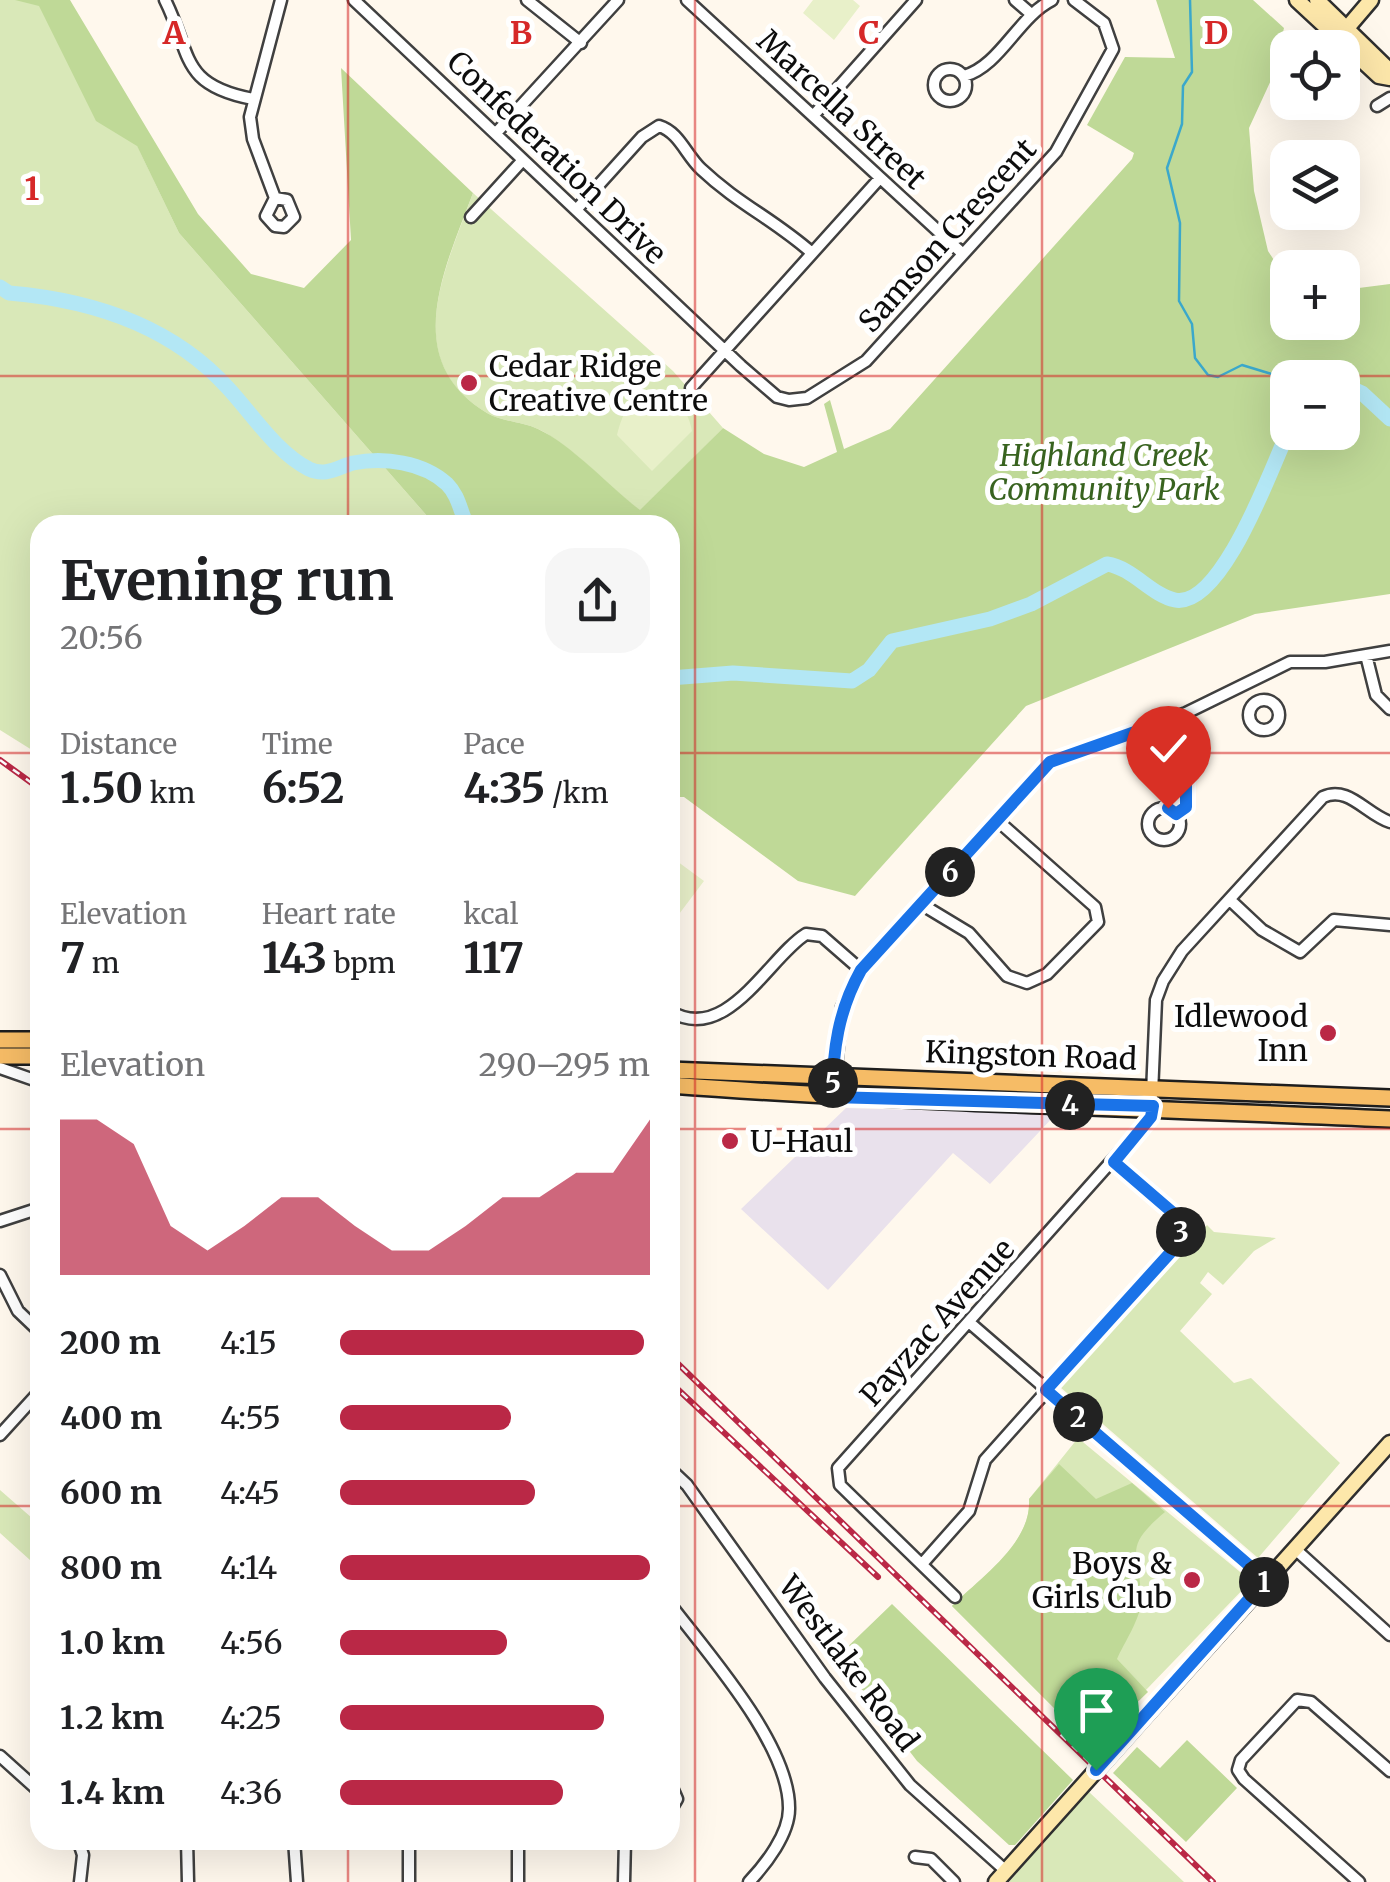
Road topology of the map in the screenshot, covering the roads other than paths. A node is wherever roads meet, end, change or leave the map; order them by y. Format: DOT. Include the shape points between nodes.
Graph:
graph roads {
  1 [pos="165,0"];
  2 [pos="281,0"];
  3 [pos="354,0"];
  4 [pos="527,0"];
  5 [pos="618,0"];
  6 [pos="687,0"];
  7 [pos="916,0"];
  8 [pos="1015,0"];
  9 [pos="1052,0"];
  10 [pos="1074,0"];
  11 [pos="1297,0"];
  12 [pos="1317,0"];
  13 [pos="1371,0"];
  14 [pos="1030,14"];
  15 [pos="1338,30"];
  16 [pos="1340,30"];
  17 [pos="1345,30"];
  18 [pos="581,43"];
  19 [pos="1360,48"];
  20 [pos="1390,74"];
  21 [pos="964,76"];
  22 [pos="1390,98"];
  23 [pos="253,99"];
  24 [pos="1376,106"];
  25 [pos="813,116"];
  26 [pos="496,132"];
  27 [pos="522,161"];
  28 [pos="880,178"];
  29 [pos="274,198"];
  30 [pos="576,210"];
  31 [pos="471,217"];
  32 [pos="812,253"];
  33 [pos="963,254"];
  34 [pos="725,351"];
  35 [pos="691,388"];
  36 [pos="1390,650"];
  37 [pos="1366,656"];
  38 [pos="1247,682"];
  39 [pos="1256,702"];
  40 [pos="1390,709"];
  41 [pos="1152,726"];
  42 [pos="1176,814"];
  43 [pos="998,821"];
  44 [pos="1390,822"];
  45 [pos="1230,900"];
  46 [pos="921,904"];
  47 [pos="1390,925"];
  48 [pos="861,970"];
  49 [pos="680,1015"];
  50 [pos="0,1040"];
  51 [pos="30,1040"];
  52 [pos="0,1056"];
  53 [pos="30,1056"];
  54 [pos="0,1068"];
  55 [pos="680,1070"];
  56 [pos="30,1078"];
  57 [pos="833,1078"];
  58 [pos="680,1086"];
  59 [pos="1152,1086"];
  60 [pos="832,1097"];
  61 [pos="1390,1098"];
  62 [pos="1153,1106"];
  63 [pos="1390,1118"];
  64 [pos="1114,1162"];
  65 [pos="30,1211"];
  66 [pos="0,1221"];
  67 [pos="0,1274"];
  68 [pos="30,1322"];
  69 [pos="970,1323"];
  70 [pos="1046,1390"];
  71 [pos="30,1402"];
  72 [pos="0,1434"];
  73 [pos="1390,1443"];
  74 [pos="680,1481"];
  75 [pos="1294,1548"];
  76 [pos="922,1564"];
  77 [pos="1266,1580"];
  78 [pos="954,1597"];
  79 [pos="680,1618"];
  80 [pos="1390,1634"];
  81 [pos="0,1756"];
  82 [pos="1390,1771"];
  83 [pos="30,1783"];
  84 [pos="81,1850"];
  85 [pos="187,1850"];
  86 [pos="295,1850"];
  87 [pos="408,1850"];
  88 [pos="518,1850"];
  89 [pos="625,1850"];
  90 [pos="915,1857"];
  91 [pos="1001,1877"];
  92 [pos="80,1882"];
  93 [pos="188,1882"];
  94 [pos="297,1882"];
  95 [pos="409,1882"];
  96 [pos="518,1882"];
  97 [pos="624,1882"];
  98 [pos="749,1882"];
  99 [pos="954,1882"];
  100 [pos="1358,1882"];
  1 -- 23 [label="street" via="183,53 202,79"];
  2 -- 23 [label="street"];
  3 -- 26 [label="street, Confederation Drive"];
  4 -- 18 [label="street"];
  5 -- 18 [label="street"];
  6 -- 25 [label="street, Marcella Street"];
  7 -- 25 [label="street"];
  8 -- 14 [label="street"];
  9 -- 14 [label="street"];
  10 -- 33 [label="street, Samson Crescent" via="1104,23 1113,48 1109,62 1056,152"];
  11 -- 15 [label="street"];
  12 -- 16 [label="street"];
  13 -- 17 [label="street"];
  14 -- 21 [label="street"];
  18 -- 26 [label="street"];
  19 -- 20 [label="street"];
  22 -- 24 [label="street"];
  23 -- 29 [label="street" via="252,138"];
  25 -- 28 [label="street, Marcella Street"];
  26 -- 27 [label="street, Confederation Drive"];
  27 -- 30 [label="street, Confederation Drive"];
  27 -- 31 [label="street"];
  28 -- 32 [label="street"];
  28 -- 33 [label="street, Marcella Street"];
  30 -- 32 [label="street" via="648,130 660,126 739,204"];
  30 -- 34 [label="street, Confederation Drive"];
  32 -- 34 [label="street"];
  33 -- 34 [label="street, Samson Crescent" via="866,361 807,398 776,397"];
  34 -- 35 [label="street"];
  36 -- 37 [label="street"];
  37 -- 38 [label="street" via="1290,662"];
  37 -- 40 [label="street" via="1376,695"];
  38 -- 39 [label="street"];
  38 -- 41 [label="street"];
  41 -- 42 [label="street" via="1189,790 1186,807"];
  41 -- 43 [label="street" via="1057,758"];
  43 -- 46 [label="street"];
  43 -- 46 [label="street" via="1095,907 1098,922 1047,974 1027,983 1006,976 969,934"];
  44 -- 45 [label="street" via="1334,792"];
  45 -- 47 [label="street" via="1300,952 1334,920"];
  45 -- 59 [label="street" via="1163,981"];
  46 -- 48 [label="street"];
  48 -- 49 [label="street" via="822,936 806,934 728,1007"];
  48 -- 57 [label="street" via="842,1007"];
  50 -- 51 [label="main road"];
  52 -- 53 [label="main road"];
  54 -- 56 [label="street"];
  55 -- 57 [label="main road, Kingston Road"];
  57 -- 59 [label="main road, Kingston Road"];
  57 -- 60 [label="street"];
  58 -- 60 [label="main road, Kingston Road"];
  59 -- 61 [label="main road, Kingston Road"];
  59 -- 62 [label="street"];
  60 -- 62 [label="main road, Kingston Road"];
  62 -- 63 [label="main road, Kingston Road"];
  62 -- 64 [label="street, Payzac Avenue"];
  64 -- 69 [label="street, Payzac Avenue"];
  64 -- 70 [label="street" via="1179,1218 1180,1242"];
  65 -- 66 [label="street"];
  67 -- 68 [label="street"];
  69 -- 70 [label="street"];
  69 -- 76 [label="street, Payzac Avenue" via="837,1473 840,1485"];
  70 -- 76 [label="street" via="986,1460 968,1511"];
  70 -- 77 [label="street"];
  71 -- 72 [label="street"];
  73 -- 75 [label="street"];
  74 -- 91 [label="street, Westlake Road" via="910,1786"];
  75 -- 77 [label="street"];
  75 -- 80 [label="street"];
  76 -- 78 [label="street"];
  77 -- 91 [label="street"];
  79 -- 98 [label="street" via="774,1749 786,1784 790,1812 778,1843"];
  81 -- 83 [label="street"];
  82 -- 100 [label="street" via="1311,1702 1296,1700 1238,1770"];
  84 -- 92 [label="street"];
  85 -- 93 [label="street"];
  86 -- 94 [label="street"];
  87 -- 95 [label="street"];
  88 -- 96 [label="street"];
  89 -- 97 [label="street"];
  90 -- 99 [label="street" via="931,1859"];
}
